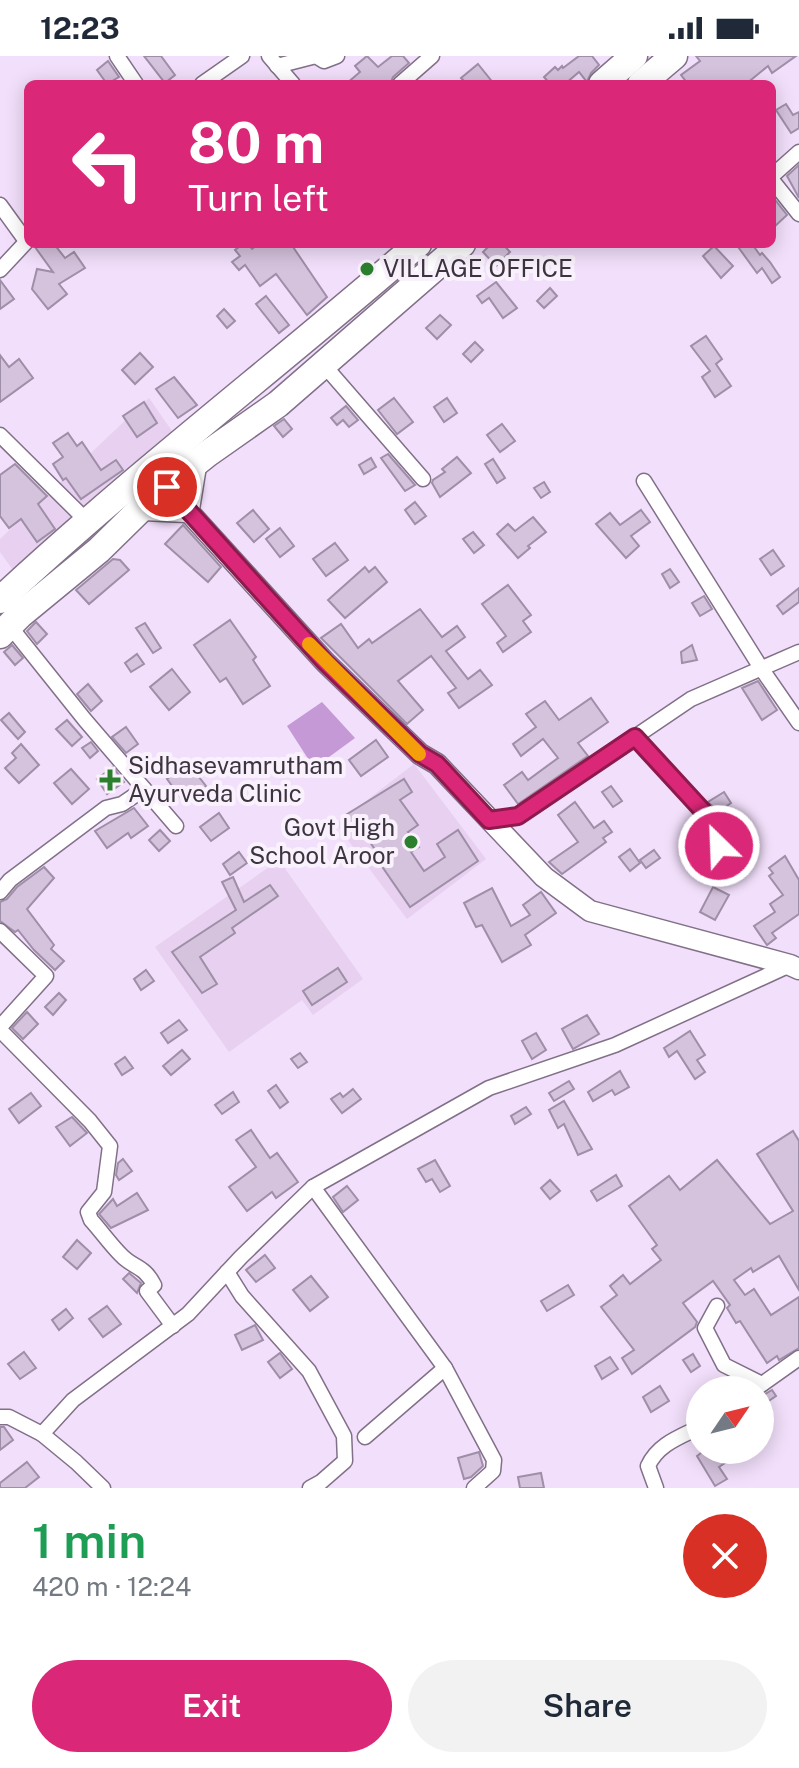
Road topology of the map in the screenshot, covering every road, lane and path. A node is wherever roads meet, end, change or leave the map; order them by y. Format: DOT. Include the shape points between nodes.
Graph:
graph roads {
  1 [pos="117,56"];
  2 [pos="242,56"];
  3 [pos="316,56"];
  4 [pos="337,56"];
  5 [pos="432,56"];
  6 [pos="634,56"];
  7 [pos="674,56"];
  8 [pos="273,61"];
  9 [pos="133,80"];
  10 [pos="208,80"];
  11 [pos="290,80"];
  12 [pos="405,80"];
  13 [pos="607,80"];
  14 [pos="646,80"];
  15 [pos="799,152"];
  16 [pos="776,174"];
  17 [pos="776,183"];
  18 [pos="0,205"];
  19 [pos="799,214"];
  20 [pos="24,236"];
  21 [pos="24,243"];
  22 [pos="413,248"];
  23 [pos="457,248"];
  24 [pos="0,270"];
  25 [pos="323,364"];
  26 [pos="0,435"];
  27 [pos="193,466"];
  28 [pos="423,479"];
  29 [pos="644,481"];
  30 [pos="167,487"];
  31 [pos="143,507"];
  32 [pos="186,509"];
  33 [pos="88,522"];
  34 [pos="0,600"];
  35 [pos="5,630"];
  36 [pos="799,652"];
  37 [pos="761,668"];
  38 [pos="799,723"];
  39 [pos="635,737"];
  40 [pos="144,789"];
  41 [pos="489,820"];
  42 [pos="176,826"];
  43 [pos="702,864"];
  44 [pos="0,892"];
  45 [pos="0,931"];
  46 [pos="795,967"];
  47 [pos="0,1029"];
  48 [pos="313,1187"];
  49 [pos="227,1272"];
  50 [pos="717,1306"];
  51 [pos="173,1326"];
  52 [pos="799,1358"];
  53 [pos="445,1368"];
  54 [pos="741,1376"];
  55 [pos="774,1376"];
  56 [pos="0,1417"];
  57 [pos="42,1434"];
  58 [pos="686,1435"];
  59 [pos="365,1437"];
  60 [pos="318,1486"];
  61 [pos="103,1488"];
  62 [pos="474,1488"];
  63 [pos="656,1488"];
  1 -- 9 [label="street"];
  2 -- 10 [label="street"];
  3 -- 4 [label="street" via="324,61"];
  3 -- 8 [label="street"];
  5 -- 12 [label="street"];
  6 -- 13 [label="highway"];
  7 -- 14 [label="highway"];
  8 -- 11 [label="street"];
  15 -- 16 [label="street"];
  17 -- 19 [label="street"];
  18 -- 20 [label="street"];
  21 -- 24 [label="street"];
  22 -- 33 [label="highway"];
  23 -- 25 [label="highway"];
  25 -- 27 [label="highway"];
  25 -- 28 [label="street"];
  26 -- 33 [label="street"];
  27 -- 30 [label="highway"];
  27 -- 32 [label="highway"];
  29 -- 37 [label="street"];
  30 -- 31 [label="highway"];
  30 -- 32 [label="main road"];
  31 -- 32 [label="highway"];
  31 -- 35 [label="highway"];
  32 -- 41 [label="main road" via="325,662 420,754 437,764"];
  33 -- 34 [label="highway"];
  35 -- 40 [label="street"];
  36 -- 37 [label="street"];
  37 -- 38 [label="street"];
  37 -- 39 [label="street" via="691,699"];
  39 -- 41 [label="street" via="518,816"];
  39 -- 43 [label="street" via="720,833 719,846"];
  40 -- 42 [label="street"];
  40 -- 44 [label="street" via="106,808"];
  41 -- 46 [label="main road" via="544,877 590,911"];
  45 -- 47 [label="street" via="46,976"];
  46 -- 48 [label="street" via="615,1045 489,1088"];
  47 -- 51 [label="street" via="110,1146 104,1192 88,1212 124,1259 150,1276 154,1285 147,1291"];
  48 -- 49 [label="street"];
  48 -- 53 [label="street"];
  49 -- 51 [label="street"];
  49 -- 60 [label="street" via="309,1371 344,1436 345,1461"];
  50 -- 54 [label="street" via="705,1328 724,1365"];
  51 -- 57 [label="street" via="73,1400"];
  52 -- 55 [label="street"];
  53 -- 59 [label="street"];
  53 -- 62 [label="street" via="494,1460 493,1471"];
  56 -- 57 [label="street"];
  57 -- 61 [label="street"];
  58 -- 63 [label="street" via="654,1454 648,1466"];
}
